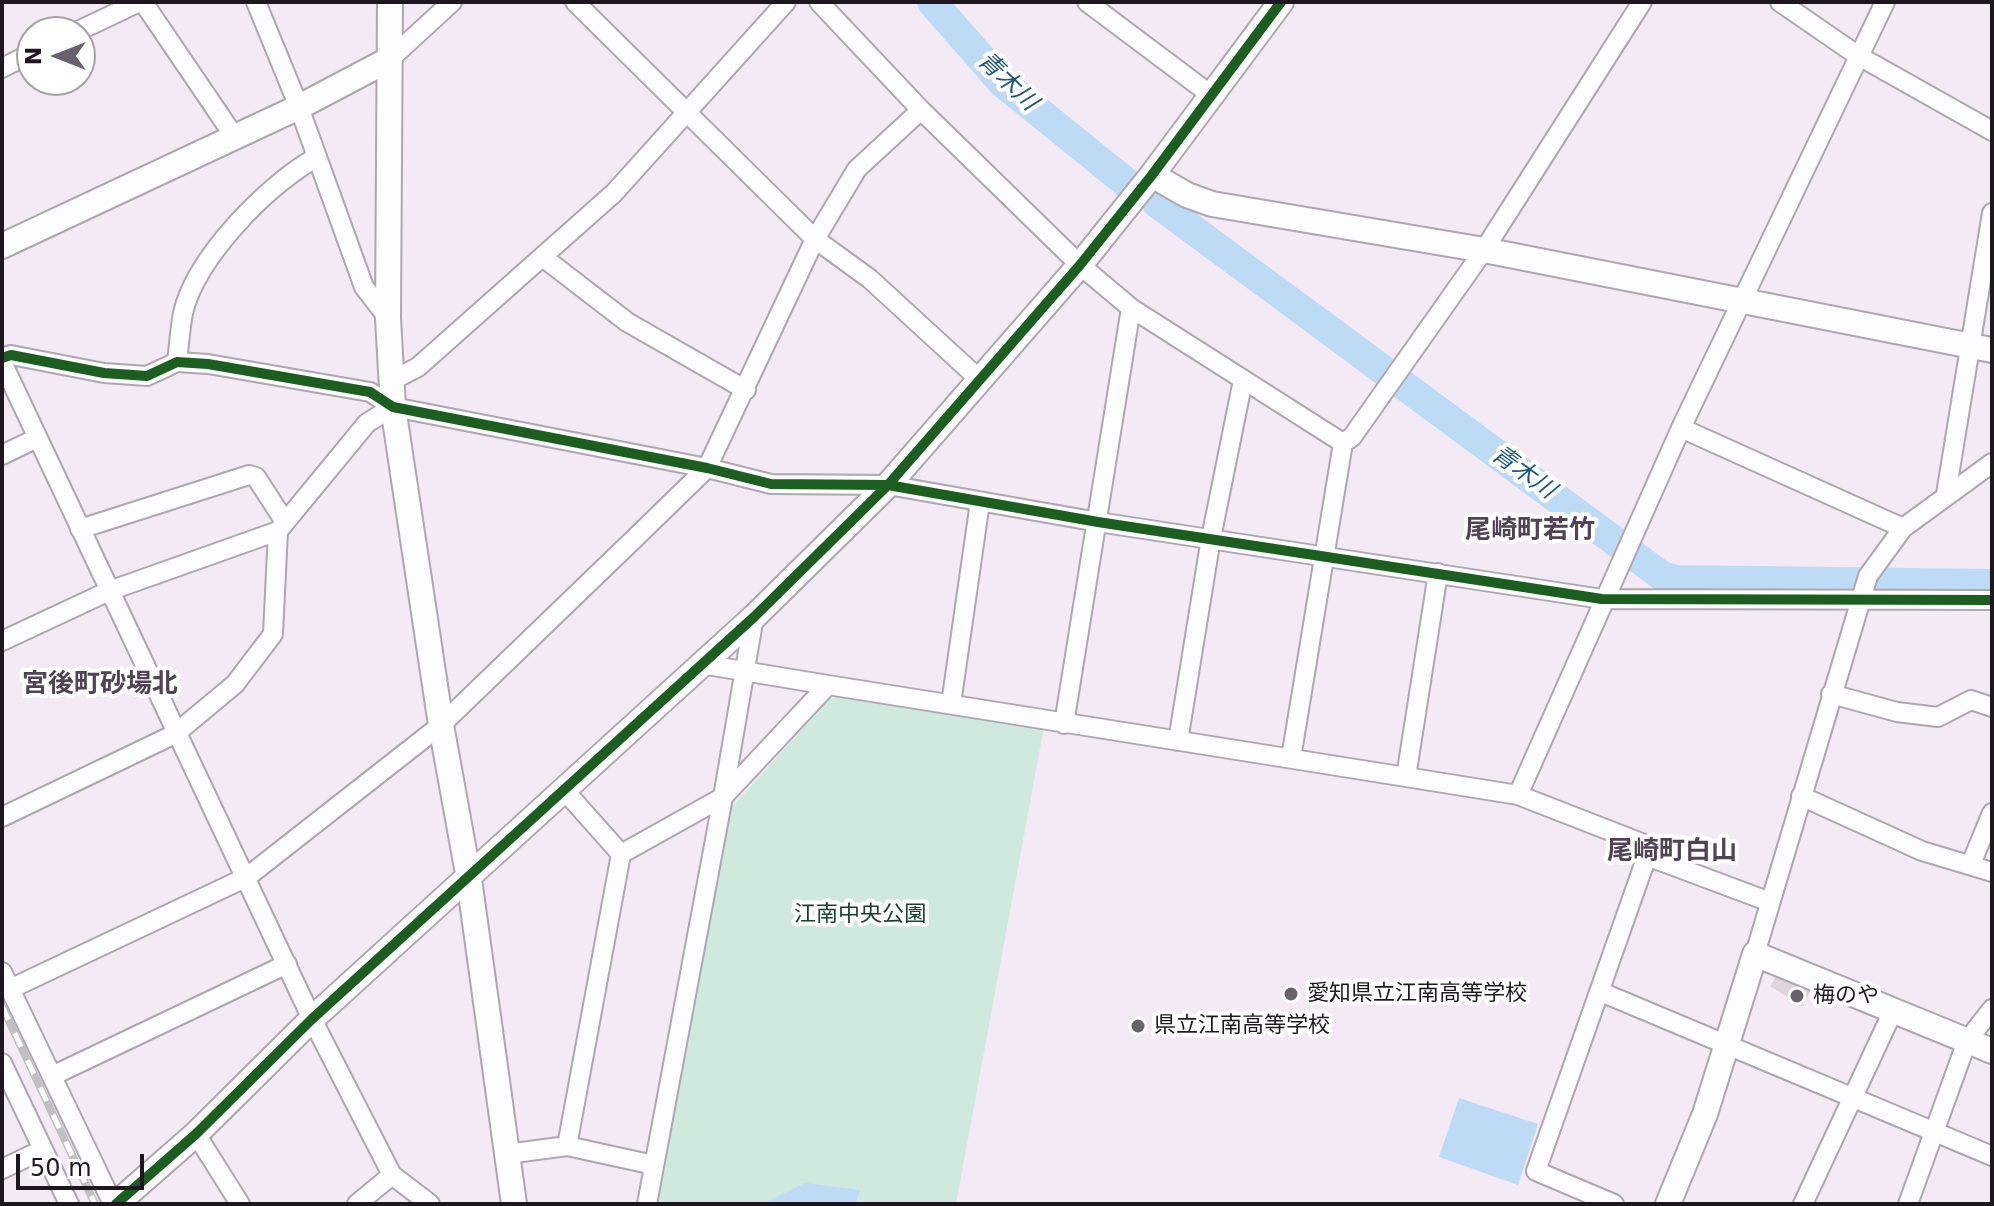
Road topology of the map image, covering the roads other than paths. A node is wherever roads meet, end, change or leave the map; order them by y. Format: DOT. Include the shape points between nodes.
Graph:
graph roads {
  1 [pos="141,2"];
  2 [pos="256,2"];
  3 [pos="390,2"];
  4 [pos="452,2"];
  5 [pos="575,2"];
  6 [pos="786,2"];
  7 [pos="819,2"];
  8 [pos="1087,2"];
  9 [pos="1281,2"];
  10 [pos="1642,2"];
  11 [pos="1780,2"];
  12 [pos="1885,2"];
  13 [pos="96,23"];
  14 [pos="1857,55"];
  15 [pos="390,59"];
  16 [pos="1211,95"];
  17 [pos="299,107"];
  18 [pos="921,110"];
  19 [pos="686,114"];
  20 [pos="1992,131"];
  21 [pos="234,136"];
  22 [pos="317,157"];
  23 [pos="1152,175"];
  24 [pos="1992,213"];
  25 [pos="815,239"];
  26 [pos="2,246"];
  27 [pos="1484,250"];
  28 [pos="544,258"];
  29 [pos="1080,265"];
  30 [pos="1744,301"];
  31 [pos="1131,308"];
  32 [pos="388,318"];
  33 [pos="1980,348"];
  34 [pos="2,360"];
  35 [pos="177,362"];
  36 [pos="979,379"];
  37 [pos="1243,380"];
  38 [pos="391,381"];
  39 [pos="746,390"];
  40 [pos="393,407"];
  41 [pos="1681,428"];
  42 [pos="37,438"];
  43 [pos="1343,443"];
  44 [pos="2,455"];
  45 [pos="1992,463"];
  46 [pos="707,468"];
  47 [pos="888,485"];
  48 [pos="1946,494"];
  49 [pos="980,502"];
  50 [pos="1098,522"];
  51 [pos="281,526"];
  52 [pos="1903,528"];
  53 [pos="80,529"];
  54 [pos="1211,538"];
  55 [pos="1324,555"];
  56 [pos="1438,573"];
  57 [pos="1863,589"];
  58 [pos="109,591"];
  59 [pos="1602,599"];
  60 [pos="1992,600"];
  61 [pos="754,617"];
  62 [pos="2,641"];
  63 [pos="701,664"];
  64 [pos="744,671"];
  65 [pos="828,685"];
  66 [pos="1831,694"];
  67 [pos="951,704"];
  68 [pos="1992,707"];
  69 [pos="1064,724"];
  70 [pos="441,725"];
  71 [pos="175,734"];
  72 [pos="1178,741"];
  73 [pos="1291,758"];
  74 [pos="1406,777"];
  75 [pos="565,791"];
  76 [pos="1518,795"];
  77 [pos="1801,796"];
  78 [pos="723,797"];
  79 [pos="1992,813"];
  80 [pos="2,817"];
  81 [pos="621,854"];
  82 [pos="1647,856"];
  83 [pos="1971,864"];
  84 [pos="1992,872"];
  85 [pos="247,877"];
  86 [pos="469,879"];
  87 [pos="1770,902"];
  88 [pos="1755,954"];
  89 [pos="287,964"];
  90 [pos="6,980"];
  91 [pos="1601,992"];
  92 [pos="1992,1009"];
  93 [pos="1893,1011"];
  94 [pos="312,1019"];
  95 [pos="1967,1041"];
  96 [pos="1726,1048"];
  97 [pos="1992,1051"];
  98 [pos="2,1063"];
  99 [pos="52,1076"];
  100 [pos="1853,1100"];
  101 [pos="1934,1133"];
  102 [pos="196,1134"];
  103 [pos="567,1146"];
  104 [pos="42,1150"];
  105 [pos="507,1154"];
  106 [pos="1992,1156"];
  107 [pos="654,1165"];
  108 [pos="2,1169"];
  109 [pos="392,1175"];
  110 [pos="69,1204"];
  111 [pos="115,1204"];
  112 [pos="240,1204"];
  113 [pos="357,1204"];
  114 [pos="430,1204"];
  115 [pos="514,1204"];
  116 [pos="647,1204"];
  117 [pos="1614,1204"];
  118 [pos="1668,1204"];
  119 [pos="1803,1204"];
  120 [pos="1908,1204"];
  1 -- 13 [label="street"];
  1 -- 21 [label="street"];
  2 -- 17 [label="street"];
  3 -- 15 [label="street"];
  4 -- 15 [label="street"];
  5 -- 19 [label="street"];
  6 -- 19 [label="street"];
  7 -- 18 [label="street"];
  8 -- 16 [label="street"];
  9 -- 16 [label="street"];
  10 -- 27 [label="street"];
  11 -- 14 [label="street"];
  12 -- 14 [label="street"];
  14 -- 20 [label="street"];
  14 -- 30 [label="street"];
  15 -- 17 [label="street"];
  15 -- 32 [label="street"];
  16 -- 23 [label="street"];
  17 -- 21 [label="street"];
  17 -- 22 [label="street"];
  18 -- 25 [label="street" via="857,169"];
  18 -- 29 [label="street"];
  19 -- 25 [label="street"];
  19 -- 28 [label="street" via="614,193"];
  21 -- 26 [label="street"];
  22 -- 32 [label="street" via="364,287"];
  22 -- 35 [label="street" via="290,172 246,213 207,263 184,310"];
  23 -- 27 [label="street" via="1212,204"];
  23 -- 29 [label="street"];
  24 -- 33 [label="street"];
  25 -- 36 [label="street" via="870,279"];
  25 -- 39 [label="street"];
  27 -- 30 [label="street"];
  27 -- 43 [label="street"];
  28 -- 38 [label="street" via="418,367"];
  28 -- 39 [label="street" via="627,322"];
  29 -- 31 [label="street"];
  29 -- 36 [label="street"];
  30 -- 33 [label="street"];
  30 -- 41 [label="street"];
  31 -- 37 [label="street"];
  31 -- 50 [label="street"];
  32 -- 38 [label="street"];
  33 -- 48 [label="street"];
  34 -- 35 [label="street" via="11,355 147,376"];
  34 -- 42 [label="street"];
  35 -- 40 [label="street" via="370,392"];
  36 -- 47 [label="street"];
  37 -- 43 [label="street"];
  37 -- 54 [label="street"];
  38 -- 40 [label="street"];
  39 -- 46 [label="street"];
  40 -- 46 [label="street"];
  40 -- 51 [label="street" via="367,423"];
  40 -- 70 [label="street"];
  41 -- 52 [label="street"];
  41 -- 59 [label="street"];
  42 -- 44 [label="street"];
  42 -- 53 [label="street"];
  43 -- 55 [label="street"];
  45 -- 48 [label="street"];
  46 -- 47 [label="street" via="771,484"];
  46 -- 70 [label="street"];
  47 -- 49 [label="street"];
  47 -- 61 [label="street"];
  48 -- 52 [label="street"];
  49 -- 50 [label="street"];
  49 -- 67 [label="street"];
  50 -- 54 [label="street"];
  50 -- 69 [label="street"];
  51 -- 53 [label="street" via="256,477 249,475"];
  51 -- 58 [label="street"];
  51 -- 71 [label="street" via="273,634 235,684"];
  52 -- 57 [label="street"];
  53 -- 58 [label="street"];
  54 -- 55 [label="street"];
  54 -- 72 [label="street"];
  55 -- 56 [label="street"];
  55 -- 73 [label="street"];
  56 -- 59 [label="street"];
  56 -- 74 [label="street"];
  57 -- 59 [label="street"];
  57 -- 60 [label="street"];
  57 -- 66 [label="street"];
  58 -- 62 [label="street"];
  58 -- 71 [label="street"];
  59 -- 76 [label="street"];
  61 -- 63 [label="street"];
  61 -- 64 [label="street"];
  63 -- 64 [label="street"];
  63 -- 75 [label="street"];
  64 -- 65 [label="street"];
  64 -- 78 [label="street"];
  65 -- 67 [label="street"];
  65 -- 78 [label="street"];
  66 -- 68 [label="street" via="1938,717 1971,700"];
  66 -- 77 [label="street"];
  67 -- 69 [label="street"];
  69 -- 72 [label="street"];
  70 -- 85 [label="street"];
  70 -- 86 [label="street"];
  71 -- 80 [label="street"];
  71 -- 85 [label="street"];
  72 -- 73 [label="street"];
  73 -- 74 [label="street"];
  74 -- 76 [label="street"];
  75 -- 81 [label="street"];
  75 -- 86 [label="street"];
  76 -- 82 [label="street" via="1644,844"];
  77 -- 83 [label="street" via="1922,851"];
  77 -- 87 [label="street"];
  78 -- 81 [label="street"];
  78 -- 107 [label="street"];
  79 -- 83 [label="street"];
  81 -- 103 [label="street"];
  82 -- 87 [label="street"];
  82 -- 91 [label="street"];
  83 -- 84 [label="street"];
  85 -- 89 [label="street"];
  85 -- 90 [label="street"];
  86 -- 94 [label="street"];
  86 -- 105 [label="street"];
  87 -- 88 [label="street"];
  88 -- 93 [label="street"];
  88 -- 96 [label="street"];
  89 -- 94 [label="street"];
  89 -- 99 [label="street"];
  90 -- 99 [label="street"];
  91 -- 96 [label="street"];
  91 -- 117 [label="street" via="1536,1171"];
  92 -- 95 [label="street"];
  93 -- 95 [label="street"];
  93 -- 100 [label="street"];
  94 -- 102 [label="street"];
  94 -- 109 [label="street"];
  95 -- 97 [label="street"];
  95 -- 101 [label="street"];
  96 -- 100 [label="street"];
  96 -- 118 [label="street"];
  98 -- 104 [label="street"];
  99 -- 111 [label="street"];
  100 -- 101 [label="street"];
  100 -- 119 [label="street"];
  101 -- 106 [label="street"];
  101 -- 120 [label="street"];
  102 -- 111 [label="street"];
  102 -- 112 [label="street"];
  103 -- 105 [label="street"];
  103 -- 107 [label="street"];
  104 -- 108 [label="street"];
  104 -- 110 [label="street"];
  105 -- 115 [label="street"];
  107 -- 116 [label="street"];
  109 -- 113 [label="street"];
  109 -- 114 [label="street"];
}
